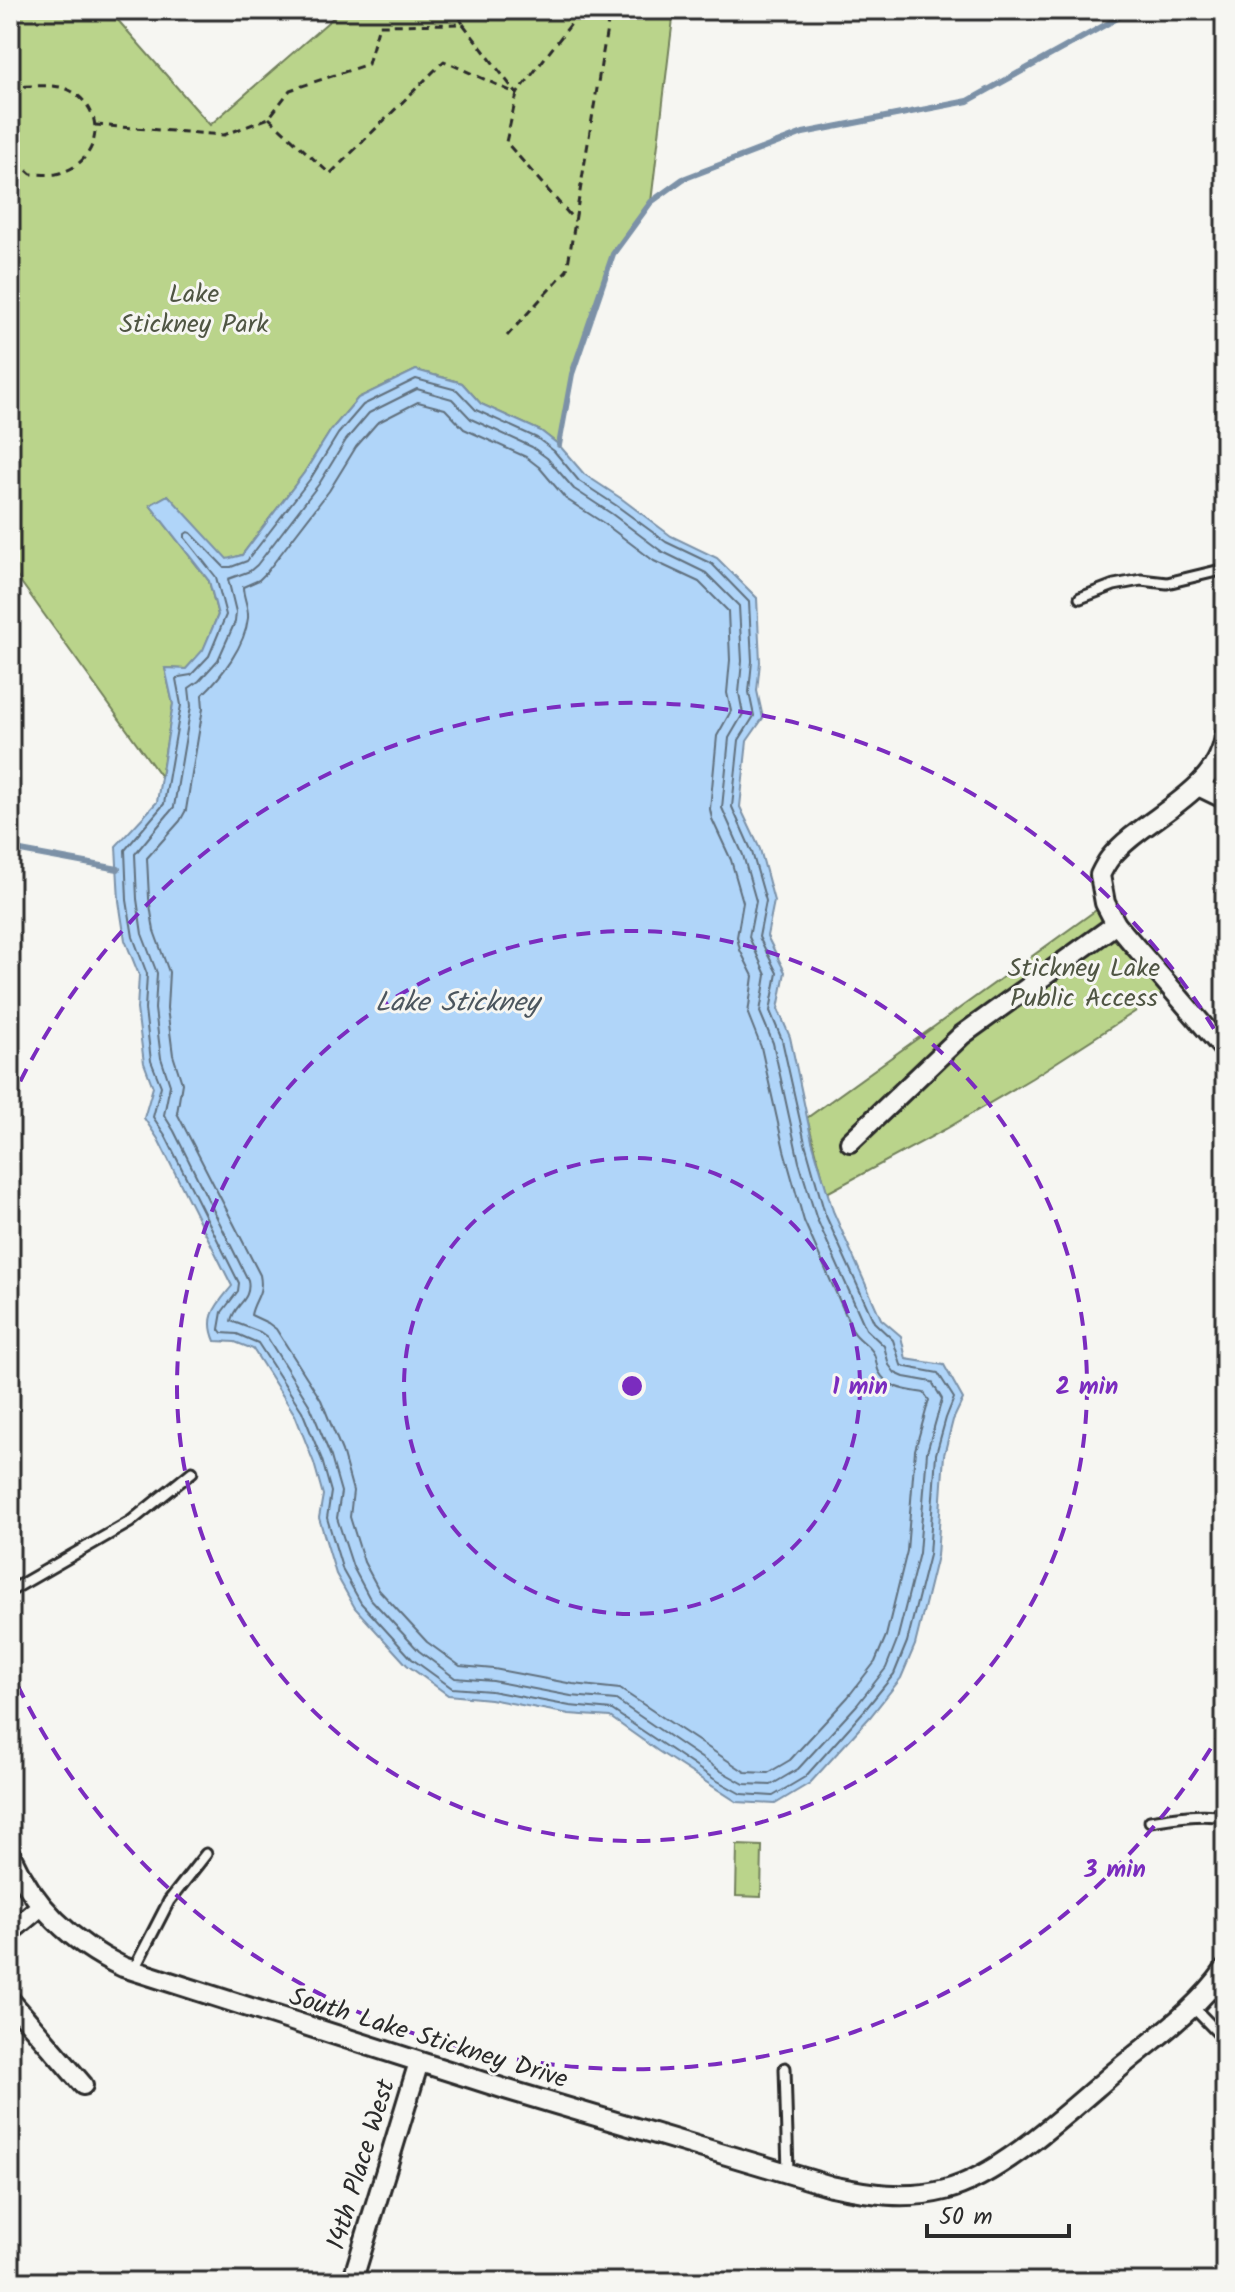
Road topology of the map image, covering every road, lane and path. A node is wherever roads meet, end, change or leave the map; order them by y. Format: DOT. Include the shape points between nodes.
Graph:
graph roads {
  1 [pos="456,10"];
  2 [pos="581,10"];
  3 [pos="593,10"];
  4 [pos="610,10"];
  5 [pos="463,24"];
  6 [pos="10,85"];
  7 [pos="517,94"];
  8 [pos="269,118"];
  9 [pos="95,125"];
  10 [pos="10,155"];
  11 [pos="575,221"];
  12 [pos="507,336"];
  13 [pos="1225,569"];
  14 [pos="1080,598"];
  15 [pos="1225,735"];
  16 [pos="1198,786"];
  17 [pos="1225,799"];
  18 [pos="1116,924"];
  19 [pos="1225,1051"];
  20 [pos="850,1142"];
  21 [pos="192,1472"];
  22 [pos="10,1591"];
  23 [pos="1225,1817"];
  24 [pos="1150,1821"];
  25 [pos="10,1854"];
  26 [pos="206,1854"];
  27 [pos="41,1906"];
  28 [pos="10,1932"];
  29 [pos="1225,1969"];
  30 [pos="133,1971"];
  31 [pos="1208,1989"];
  32 [pos="10,2000"];
  33 [pos="1225,2000"];
  34 [pos="1192,2006"];
  35 [pos="1225,2040"];
  36 [pos="419,2062"];
  37 [pos="785,2068"];
  38 [pos="83,2085"];
  39 [pos="788,2172"];
  40 [pos="352,2282"];
  1 -- 5 [label="path"];
  2 -- 3 [label="path"];
  2 -- 7 [label="path"];
  4 -- 11 [label="path"];
  5 -- 7 [label="path"];
  5 -- 8 [label="path" via="379,25 368,64 290,90"];
  6 -- 9 [label="path" via="60,86 82,100"];
  7 -- 8 [label="path" via="444,61 330,174"];
  7 -- 11 [label="path" via="506,142"];
  8 -- 9 [label="path" via="224,135"];
  9 -- 10 [label="path" via="94,143 86,156 56,174 31,174"];
  11 -- 12 [label="path" via="567,270"];
  13 -- 14 [label="lane" via="1167,583 1114,585"];
  15 -- 16 [label="street" via="1215,766"];
  16 -- 17 [label="street"];
  16 -- 18 [label="street" via="1133,836 1105,866 1102,889"];
  18 -- 19 [label="street"];
  18 -- 20 [label="street" via="962,1035"];
  21 -- 22 [label="lane" via="130,1522"];
  23 -- 24 [label="lane"];
  25 -- 27 [label="street, South Lake Stickney Drive"];
  26 -- 30 [label="lane" via="169,1901"];
  27 -- 28 [label="street"];
  27 -- 30 [label="street, South Lake Stickney Drive" via="100,1957"];
  29 -- 31 [label="street, South Lake Stickney Drive"];
  30 -- 36 [label="street, South Lake Stickney Drive"];
  31 -- 33 [label="lane"];
  31 -- 34 [label="street, South Lake Stickney Drive"];
  32 -- 38 [label="street"];
  34 -- 35 [label="lane"];
  34 -- 39 [label="street, South Lake Stickney Drive" via="1030,2143 948,2190 878,2195"];
  36 -- 39 [label="street, South Lake Stickney Drive"];
  36 -- 40 [label="street, 14th Place West"];
  37 -- 39 [label="lane"];
}
